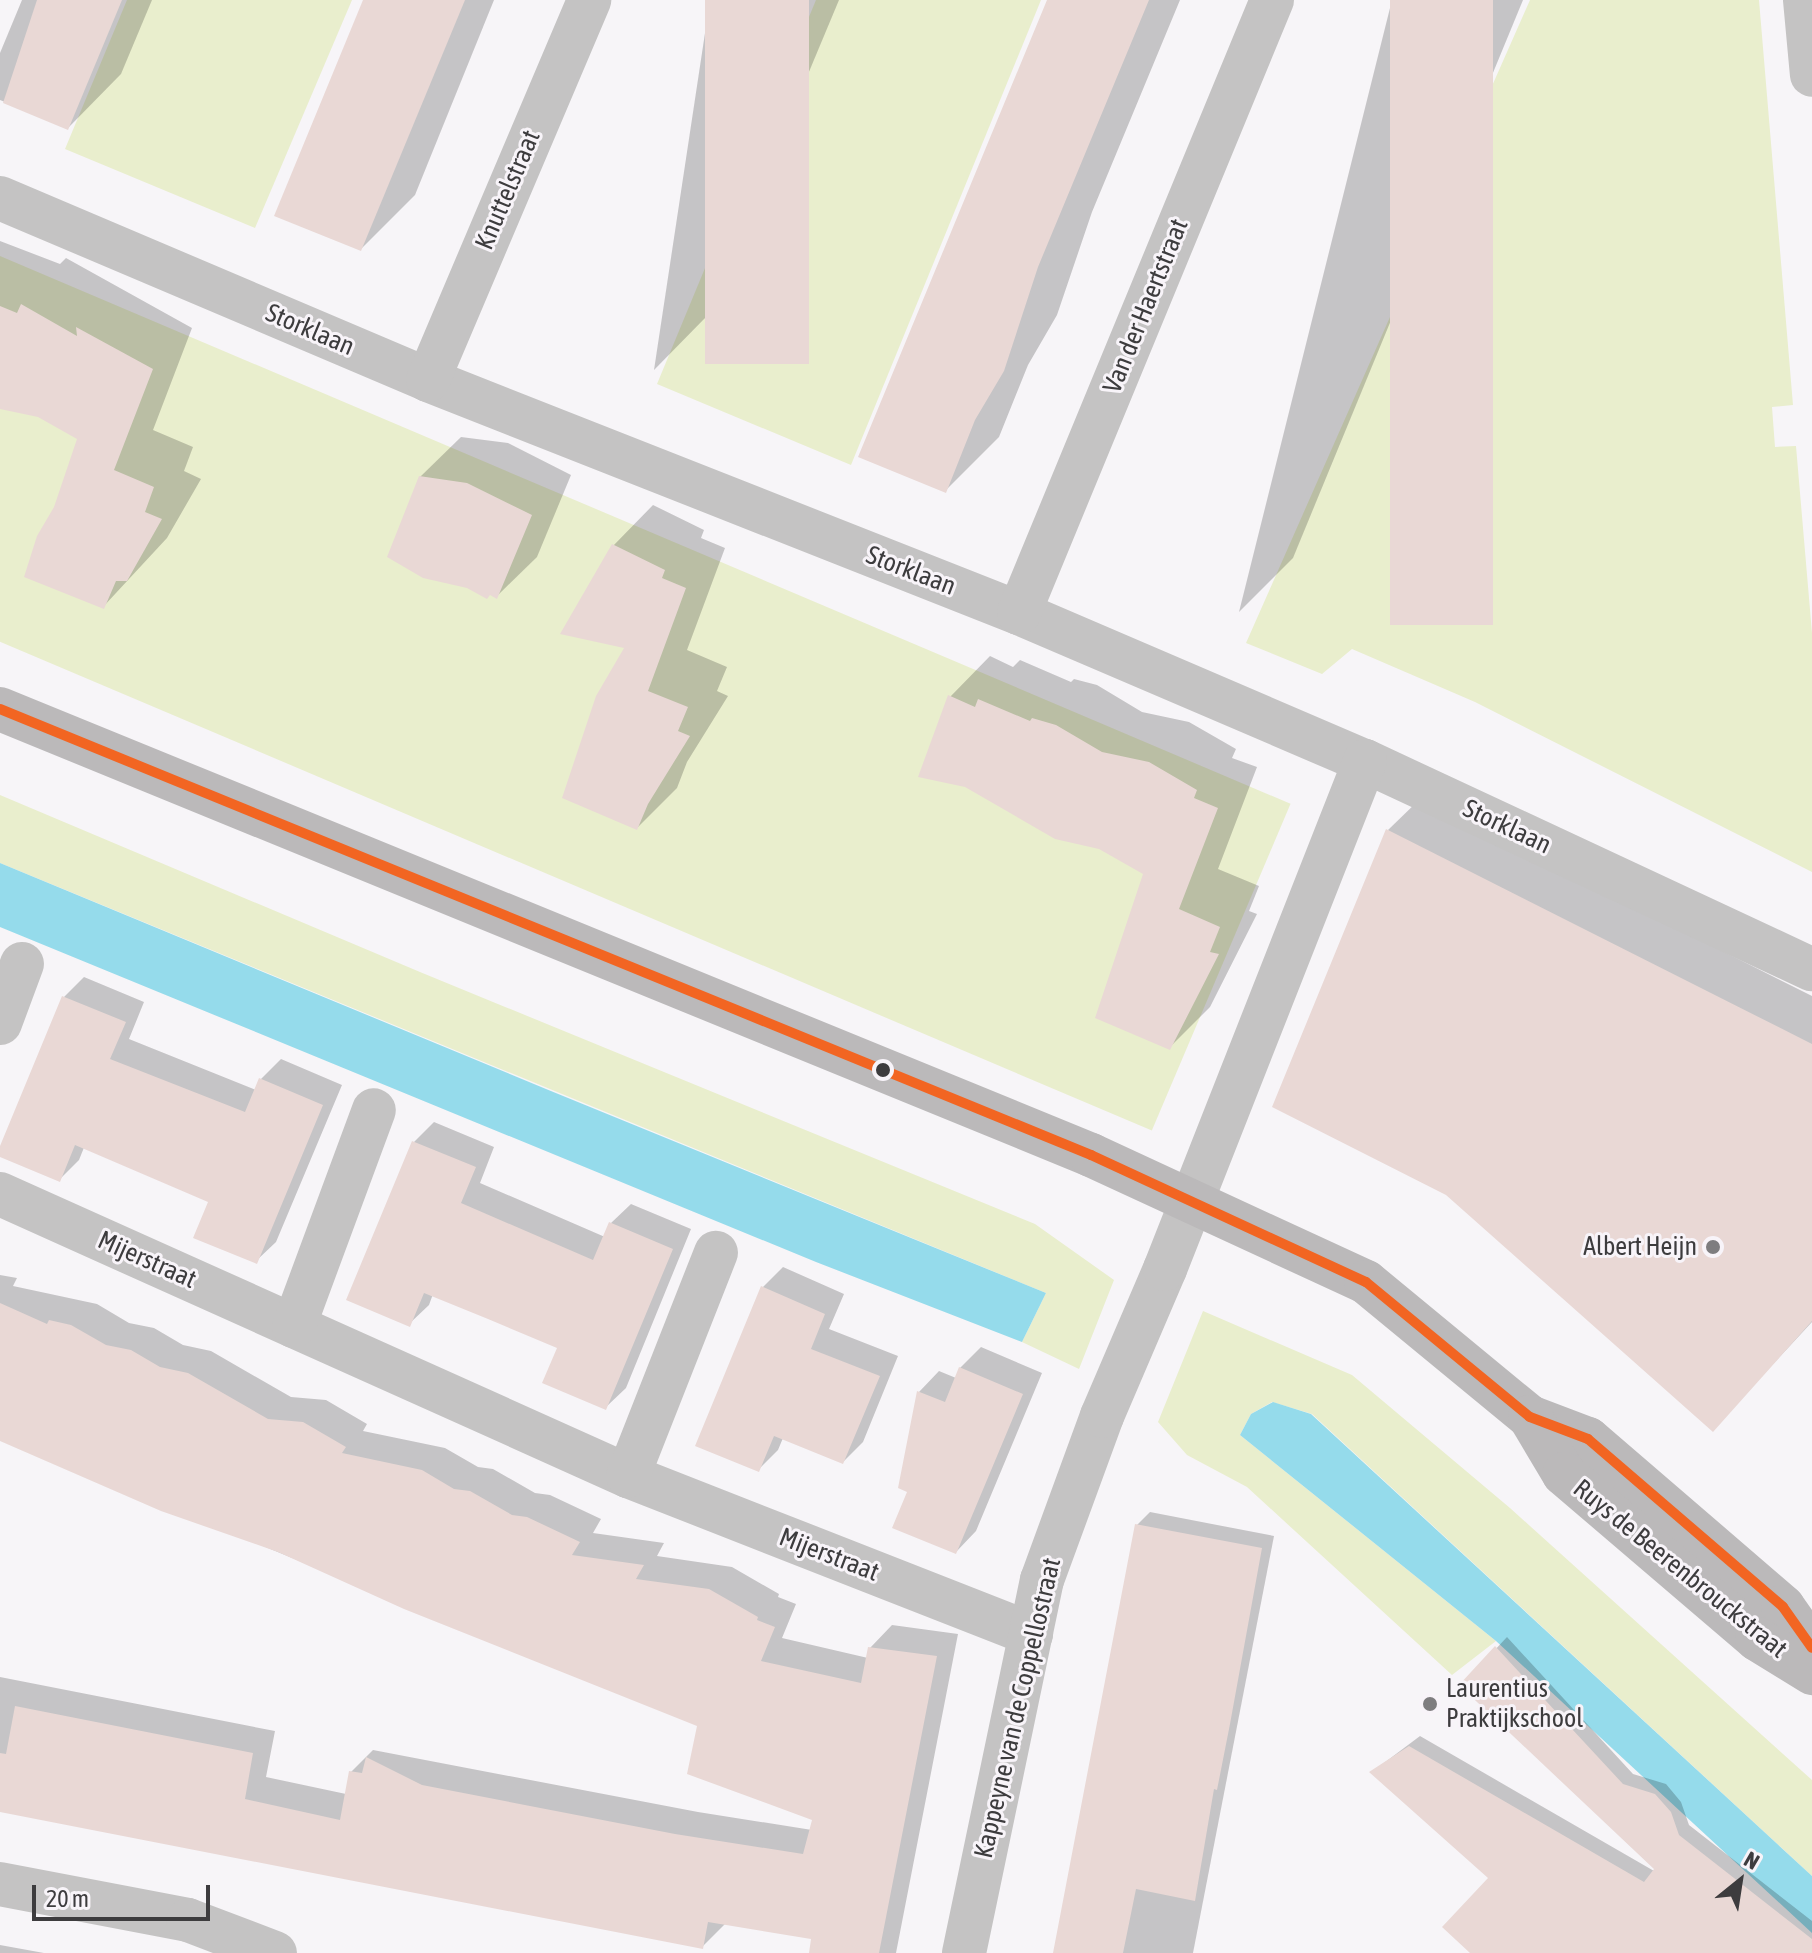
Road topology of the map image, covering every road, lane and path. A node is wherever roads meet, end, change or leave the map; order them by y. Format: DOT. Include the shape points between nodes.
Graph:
graph roads {
  1 [pos="589,0"];
  2 [pos="1272,0"];
  3 [pos="1805,0"];
  4 [pos="1812,75"];
  5 [pos="0,198"];
  6 [pos="428,380"];
  7 [pos="1019,613"];
  8 [pos="0,709"];
  9 [pos="1365,761"];
  10 [pos="22,964"];
  11 [pos="1812,969"];
  12 [pos="0,1023"];
  13 [pos="374,1110"];
  14 [pos="0,1194"];
  15 [pos="1191,1200"];
  16 [pos="716,1253"];
  17 [pos="294,1326"];
  18 [pos="1530,1417"];
  19 [pos="628,1476"];
  20 [pos="1031,1634"];
  21 [pos="1812,1648"];
  22 [pos="1812,1673"];
  23 [pos="0,1884"];
  24 [pos="275,1953"];
  25 [pos="964,1953"];
  1 -- 6 [label="street, Knuttelstraat"];
  2 -- 7 [label="street, Van der Haertstraat"];
  3 -- 4 [label="street"];
  5 -- 6 [label="street, Storklaan"];
  6 -- 7 [label="street, Storklaan"];
  7 -- 9 [label="street, Storklaan"];
  8 -- 15 [label="main road, Ruys de Beerenbrouckstraat"];
  9 -- 11 [label="street, Storklaan"];
  9 -- 15 [label="street, Kappeyne van de Coppellostraat"];
  10 -- 12 [label="street"];
  13 -- 17 [label="street"];
  14 -- 17 [label="street, Mijerstraat"];
  15 -- 18 [label="main road, Ruys de Beerenbrouckstraat" via="1366,1282"];
  15 -- 20 [label="street, Kappeyne van de Coppellostraat" via="1072,1496 1042,1580"];
  16 -- 19 [label="street"];
  17 -- 19 [label="street, Mijerstraat"];
  18 -- 21 [label="main road, Ruys de Beerenbrouckstraat" via="1588,1439 1783,1607"];
  18 -- 22 [label="main road, Ruys de Beerenbrouckstraat" via="1564,1474 1757,1639"];
  19 -- 20 [label="street, Mijerstraat"];
  20 -- 25 [label="street, Kappeyne van de Coppellostraat"];
  23 -- 24 [label="street" via="188,1920"];
}
